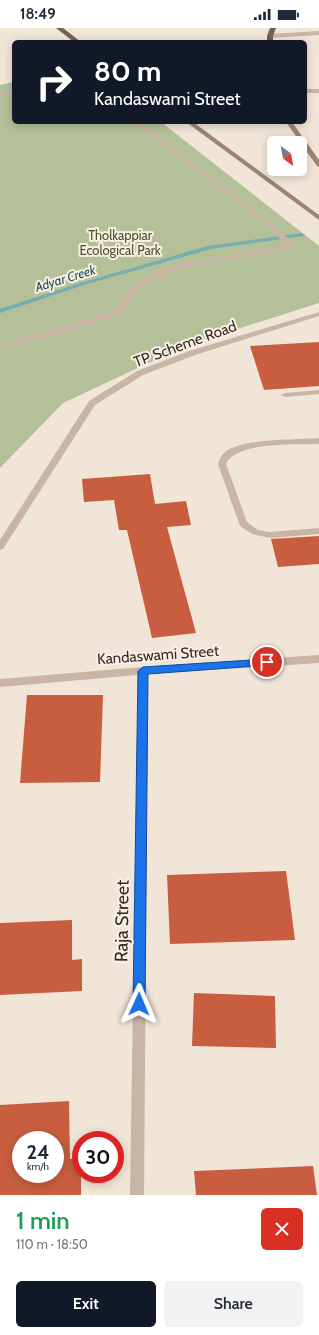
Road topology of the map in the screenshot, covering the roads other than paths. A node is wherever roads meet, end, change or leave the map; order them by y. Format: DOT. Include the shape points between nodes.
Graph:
graph roads {
  1 [pos="59,28"];
  2 [pos="273,28"];
  3 [pos="319,33"];
  4 [pos="270,39"];
  5 [pos="75,40"];
  6 [pos="12,90"];
  7 [pos="307,91"];
  8 [pos="319,91"];
  9 [pos="0,94"];
  10 [pos="139,124"];
  11 [pos="192,124"];
  12 [pos="290,124"];
  13 [pos="318,162"];
  14 [pos="319,218"];
  15 [pos="319,314"];
  16 [pos="0,347"];
  17 [pos="319,392"];
  18 [pos="285,395"];
  19 [pos="319,441"];
  20 [pos="319,531"];
  21 [pos="0,547"];
  22 [pos="319,659"];
  23 [pos="143,671"];
  24 [pos="0,683"];
  25 [pos="137,1195"];
  1 -- 5 [label="main road"];
  2 -- 4 [label="main road"];
  3 -- 4 [label="street"];
  6 -- 9 [label="street"];
  7 -- 8 [label="street"];
  10 -- 16 [label="street" via="271,225 289,245 174,267 137,285 117,313"];
  11 -- 14 [label="main road"];
  12 -- 13 [label="main road"];
  15 -- 21 [label="street, TP Scheme Road" via="192,353 140,373 92,403"];
  17 -- 18 [label="street"];
  19 -- 20 [label="street" via="237,449 226,456 222,464 243,524 255,532 270,535"];
  22 -- 23 [label="street, Kandaswami Street"];
  23 -- 24 [label="street, Kandaswami Street"];
  23 -- 25 [label="street, Raja Street"];
}
